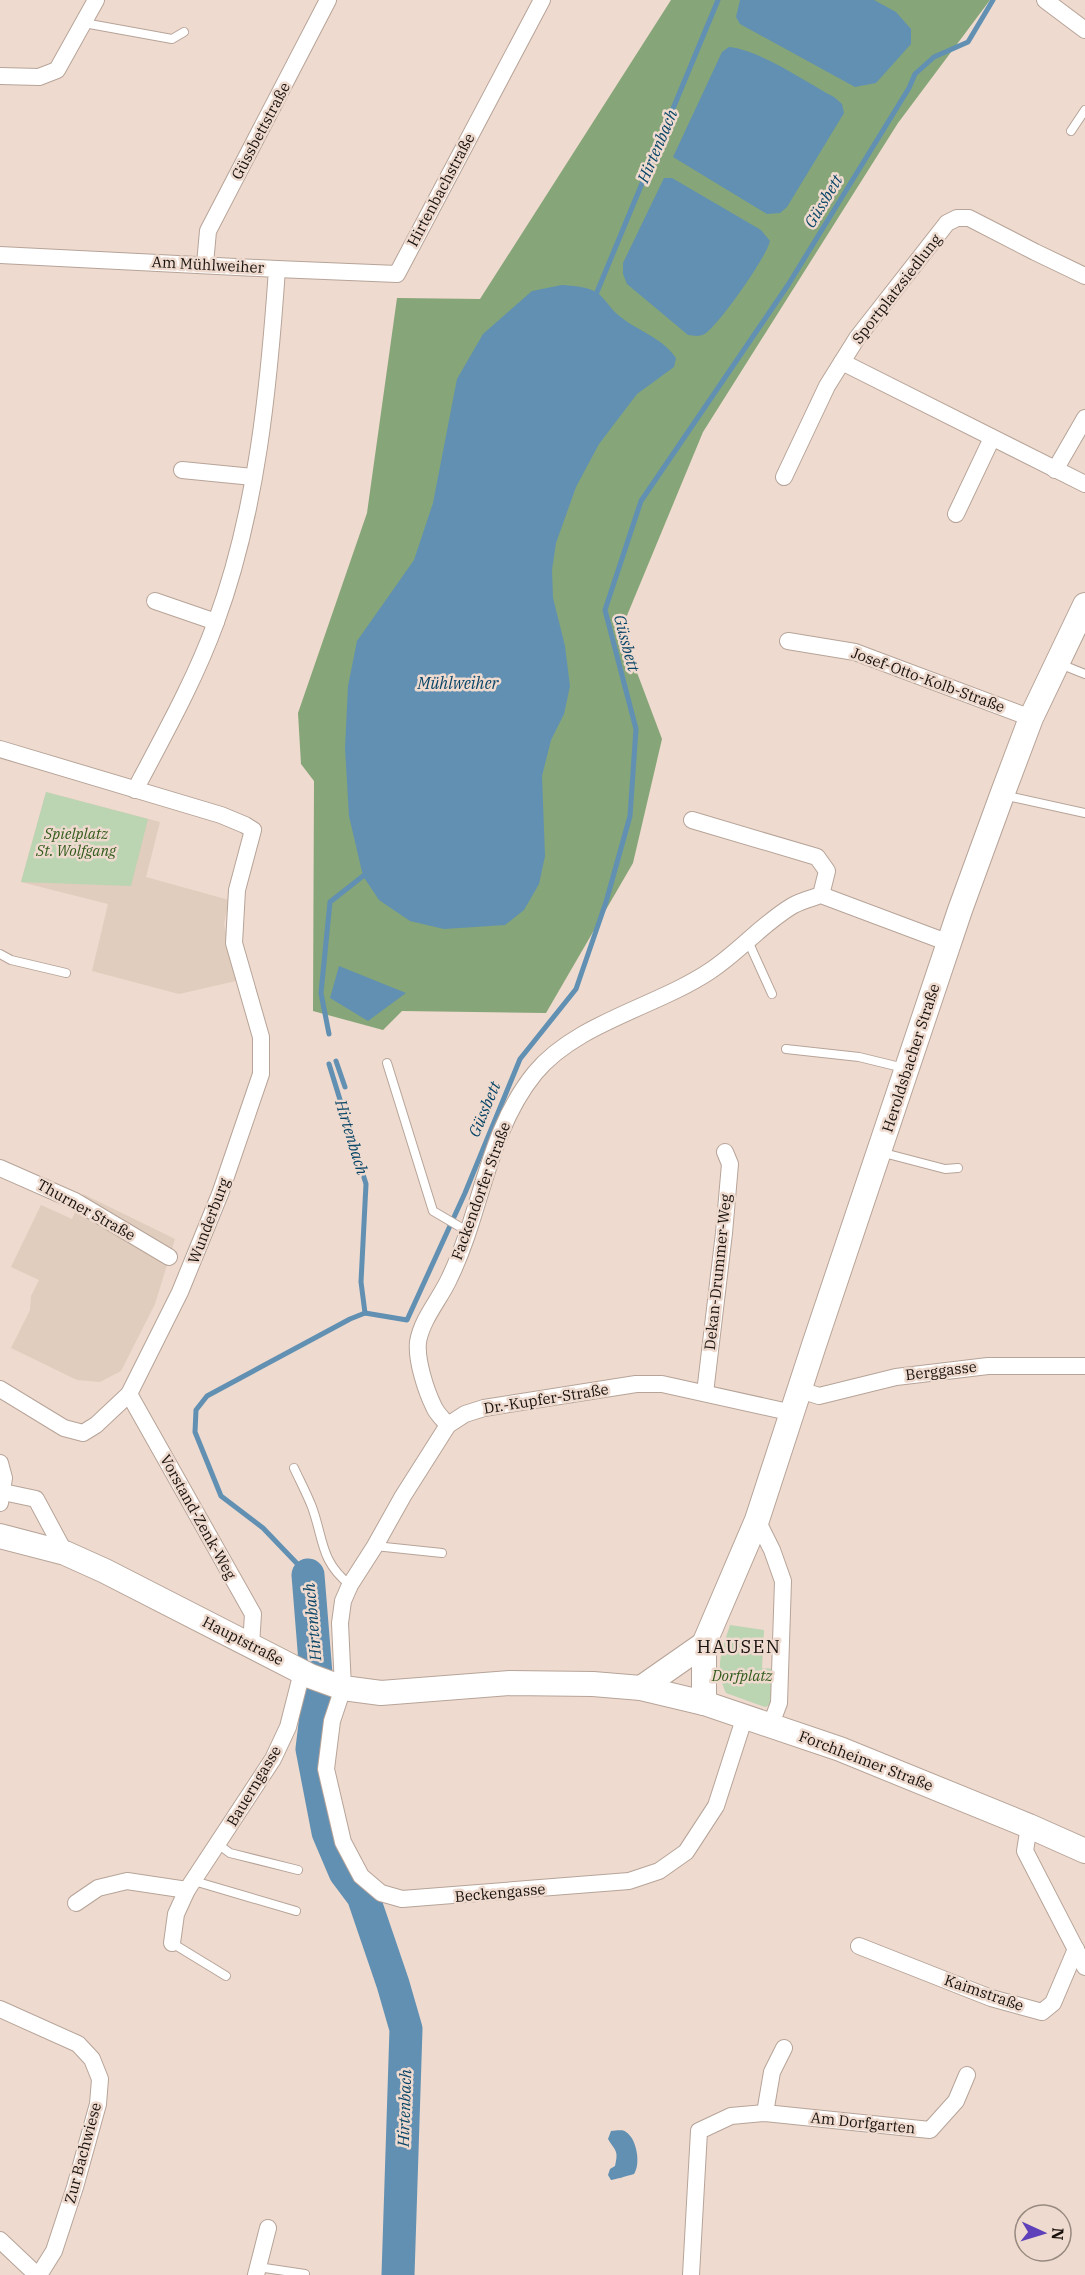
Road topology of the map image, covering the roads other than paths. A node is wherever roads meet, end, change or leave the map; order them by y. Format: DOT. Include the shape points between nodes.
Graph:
graph roads {
  1 [pos="96,0"];
  2 [pos="328,0"];
  3 [pos="542,0"];
  4 [pos="1045,0"];
  5 [pos="84,23"];
  6 [pos="1085,30"];
  7 [pos="184,32"];
  8 [pos="0,76"];
  9 [pos="1085,110"];
  10 [pos="1071,132"];
  11 [pos="0,255"];
  12 [pos="205,264"];
  13 [pos="277,269"];
  14 [pos="1085,276"];
  15 [pos="842,362"];
  16 [pos="1085,418"];
  17 [pos="992,438"];
  18 [pos="182,470"];
  19 [pos="1055,470"];
  20 [pos="253,477"];
  21 [pos="784,477"];
  22 [pos="1085,484"];
  23 [pos="956,514"];
  24 [pos="155,601"];
  25 [pos="1085,605"];
  26 [pos="216,622"];
  27 [pos="788,641"];
  28 [pos="1056,662"];
  29 [pos="1085,674"];
  30 [pos="1031,718"];
  31 [pos="0,749"];
  32 [pos="135,790"];
  33 [pos="1002,795"];
  34 [pos="1085,813"];
  35 [pos="692,820"];
  36 [pos="821,895"];
  37 [pos="748,941"];
  38 [pos="949,943"];
  39 [pos="0,954"];
  40 [pos="66,973"];
  41 [pos="772,993"];
  42 [pos="786,1049"];
  43 [pos="387,1063"];
  44 [pos="908,1069"];
  45 [pos="725,1152"];
  46 [pos="880,1152"];
  47 [pos="0,1168"];
  48 [pos="958,1168"];
  49 [pos="467,1231"];
  50 [pos="169,1257"];
  51 [pos="1085,1366"];
  52 [pos="0,1389"];
  53 [pos="705,1393"];
  54 [pos="129,1394"];
  55 [pos="796,1401"];
  56 [pos="448,1425"];
  57 [pos="0,1463"];
  58 [pos="294,1468"];
  59 [pos="1,1498"];
  60 [pos="757,1520"];
  61 [pos="0,1536"];
  62 [pos="375,1546"];
  63 [pos="64,1553"];
  64 [pos="442,1553"];
  65 [pos="350,1585"];
  66 [pos="704,1644"];
  67 [pos="251,1645"];
  68 [pos="321,1680"];
  69 [pos="641,1688"];
  70 [pos="705,1703"];
  71 [pos="745,1716"];
  72 [pos="771,1724"];
  73 [pos="1029,1826"];
  74 [pos="219,1845"];
  75 [pos="1085,1851"];
  76 [pos="298,1870"];
  77 [pos="191,1886"];
  78 [pos="76,1903"];
  79 [pos="296,1911"];
  80 [pos="172,1943"];
  81 [pos="859,1946"];
  82 [pos="1076,1949"];
  83 [pos="1085,1967"];
  84 [pos="226,1976"];
  85 [pos="0,2009"];
  86 [pos="784,2048"];
  87 [pos="967,2075"];
  88 [pos="765,2112"];
  89 [pos="268,2228"];
  90 [pos="0,2240"];
  91 [pos="257,2271"];
  92 [pos="304,2274"];
  93 [pos="38,2275"];
  94 [pos="691,2275"];
  1 -- 5 [label="street"];
  2 -- 12 [label="street, Güssbettstraße" via="208,231"];
  3 -- 13 [label="street, Hirtenbachstraße" via="397,274"];
  4 -- 6 [label="street"];
  5 -- 7 [label="lane" via="172,39"];
  5 -- 8 [label="street" via="57,70 39,77"];
  9 -- 10 [label="lane"];
  11 -- 12 [label="street, Am Mühlweiher"];
  12 -- 13 [label="street, Am Mühlweiher"];
  13 -- 20 [label="street, Am Mühlweiher" via="272,348"];
  14 -- 15 [label="street, Sportplatzsiedlung" via="969,218 957,218 947,223"];
  15 -- 17 [label="street, Sportplatzsiedlung"];
  15 -- 21 [label="street, Sportplatzsiedlung"];
  16 -- 19 [label="street"];
  17 -- 19 [label="street, Sportplatzsiedlung"];
  17 -- 23 [label="street"];
  18 -- 20 [label="street"];
  19 -- 22 [label="street, Sportplatzsiedlung"];
  20 -- 26 [label="street, Am Mühlweiher"];
  24 -- 26 [label="street"];
  25 -- 28 [label="street, Heroldsbacher Straße"];
  26 -- 32 [label="street, Am Mühlweiher"];
  27 -- 30 [label="street, Josef-Otto-Kolb-Straße" via="855,652"];
  28 -- 29 [label="lane"];
  28 -- 30 [label="street, Heroldsbacher Straße"];
  30 -- 33 [label="street, Heroldsbacher Straße"];
  31 -- 32 [label="street"];
  32 -- 54 [label="street, Wunderburg" via="221,815 253,830 237,890 234,943 261,1037 261,1074 196,1256"];
  33 -- 34 [label="lane"];
  33 -- 38 [label="street, Heroldsbacher Straße"];
  35 -- 36 [label="street" via="817,856 827,871"];
  36 -- 37 [label="street, Fackendorfer Straße" via="793,905"];
  36 -- 38 [label="street"];
  37 -- 41 [label="lane"];
  37 -- 49 [label="street, Fackendorfer Straße" via="710,971 667,996 586,1033 535,1072 511,1109"];
  38 -- 44 [label="street, Heroldsbacher Straße"];
  39 -- 40 [label="lane"];
  42 -- 44 [label="lane" via="859,1057"];
  43 -- 49 [label="lane" via="433,1211"];
  44 -- 46 [label="street, Heroldsbacher Straße"];
  45 -- 53 [label="street, Dekan-Drummer-Weg" via="730,1164"];
  46 -- 48 [label="lane" via="945,1169"];
  46 -- 55 [label="street, Heroldsbacher Straße"];
  47 -- 50 [label="street, Thurner Straße" via="75,1201"];
  49 -- 56 [label="street, Fackendorfer Straße" via="451,1276 418,1340 418,1357 434,1408"];
  51 -- 55 [label="street, Berggasse" via="988,1365 896,1377"];
  52 -- 54 [label="street, Wunderburg" via="64,1428 83,1433"];
  53 -- 55 [label="street, Dr.-Kupfer-Straße"];
  53 -- 56 [label="street, Dr.-Kupfer-Straße" via="662,1384 636,1384 484,1408"];
  54 -- 67 [label="street, Vorstand-Zenk-Weg" via="253,1614"];
  55 -- 60 [label="street, Heroldsbacher Straße"];
  56 -- 62 [label="street"];
  57 -- 59 [label="street" via="4,1478"];
  58 -- 65 [label="lane" via="312,1507 327,1561"];
  59 -- 63 [label="street" via="36,1499"];
  60 -- 66 [label="street, Heroldsbacher Straße"];
  60 -- 72 [label="street" via="783,1581 779,1704"];
  61 -- 63 [label="street, Hauptstraße"];
  62 -- 64 [label="lane"];
  62 -- 65 [label="street"];
  63 -- 67 [label="street, Hauptstraße"];
  65 -- 68 [label="street"];
  66 -- 69 [label="street"];
  66 -- 70 [label="street, Heroldsbacher Straße"];
  67 -- 68 [label="street, Hauptstraße"];
  68 -- 69 [label="street, Hauptstraße" via="381,1693 510,1683"];
  68 -- 71 [label="street, Beckengasse" via="332,1721 326,1769 343,1842 361,1876 381,1893 402,1899 629,1881 659,1870 686,1852 716,1806"];
  68 -- 74 [label="street, Bauerngasse" via="288,1727 273,1759"];
  69 -- 70 [label="street, Forchheimer Straße"];
  70 -- 71 [label="street, Forchheimer Straße"];
  71 -- 72 [label="street, Forchheimer Straße"];
  72 -- 73 [label="street, Forchheimer Straße"];
  73 -- 75 [label="street, Forchheimer Straße"];
  73 -- 82 [label="street" via="1025,1851"];
  74 -- 76 [label="lane" via="230,1852"];
  74 -- 77 [label="street, Bauerngasse"];
  77 -- 78 [label="street" via="127,1881 98,1888"];
  77 -- 79 [label="lane"];
  77 -- 80 [label="street, Bauerngasse" via="176,1914"];
  80 -- 84 [label="lane"];
  81 -- 82 [label="street, Kaimstraße" via="991,1998 1042,2012 1053,2003"];
  82 -- 83 [label="street"];
  85 -- 93 [label="street, Zur Bachwiese" via="78,2044 92,2059 100,2079 98,2104 75,2187 54,2251"];
  86 -- 88 [label="street" via="772,2072"];
  87 -- 88 [label="street, Am Dorfgarten" via="956,2101 930,2130"];
  88 -- 94 [label="street, Am Dorfgarten" via="730,2116 699,2131"];
  89 -- 91 [label="street"];
  90 -- 93 [label="street"];
  91 -- 92 [label="lane"];
}
